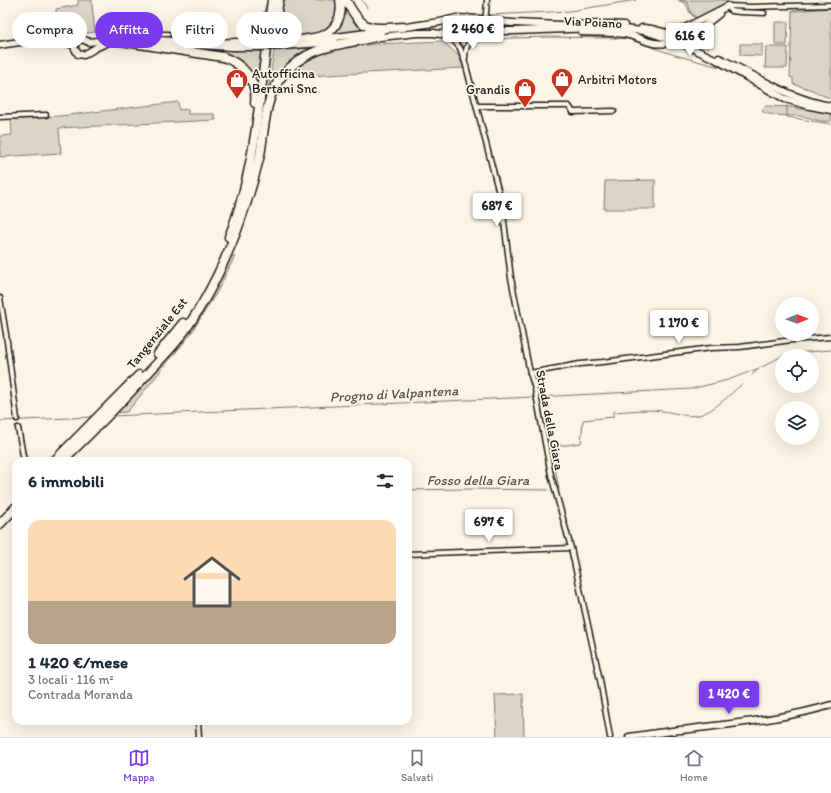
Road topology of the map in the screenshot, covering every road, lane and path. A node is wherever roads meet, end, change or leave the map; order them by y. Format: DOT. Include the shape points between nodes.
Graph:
graph roads {
  1 [pos="272,0"];
  2 [pos="279,0"];
  3 [pos="340,0"];
  4 [pos="346,0"];
  5 [pos="487,0"];
  6 [pos="732,0"];
  7 [pos="831,5"];
  8 [pos="728,6"];
  9 [pos="764,13"];
  10 [pos="456,18"];
  11 [pos="468,18"];
  12 [pos="485,19"];
  13 [pos="403,27"];
  14 [pos="642,28"];
  15 [pos="540,30"];
  16 [pos="163,34"];
  17 [pos="168,34"];
  18 [pos="687,35"];
  19 [pos="450,36"];
  20 [pos="474,36"];
  21 [pos="376,37"];
  22 [pos="163,40"];
  23 [pos="302,40"];
  24 [pos="302,40"];
  25 [pos="95,41"];
  26 [pos="89,42"];
  27 [pos="12,43"];
  28 [pos="163,43"];
  29 [pos="236,43"];
  30 [pos="667,43"];
  31 [pos="302,44"];
  32 [pos="0,45"];
  33 [pos="236,47"];
  34 [pos="75,48"];
  35 [pos="95,48"];
  36 [pos="163,48"];
  37 [pos="89,51"];
  38 [pos="465,62"];
  39 [pos="476,106"];
  40 [pos="831,106"];
  41 [pos="831,110"];
  42 [pos="614,111"];
  43 [pos="46,114"];
  44 [pos="0,117"];
  45 [pos="248,172"];
  46 [pos="253,181"];
  47 [pos="0,298"];
  48 [pos="831,337"];
  49 [pos="530,373"];
  50 [pos="16,417"];
  51 [pos="18,428"];
  52 [pos="82,438"];
  53 [pos="23,457"];
  54 [pos="59,457"];
  55 [pos="65,457"];
  56 [pos="12,504"];
  57 [pos="12,511"];
  58 [pos="0,517"];
  59 [pos="0,524"];
  60 [pos="571,548"];
  61 [pos="412,554"];
  62 [pos="831,705"];
  63 [pos="198,725"];
  64 [pos="199,737"];
  65 [pos="610,737"];
  66 [pos="629,737"];
  1 -- 45 [label="highway"];
  2 -- 46 [label="highway"];
  3 -- 23 [label="highway" via="340,14 333,29 324,35"];
  4 -- 13 [label="highway" via="359,22 367,26"];
  5 -- 12 [label="street"];
  6 -- 8 [label="main road"];
  7 -- 8 [label="street"];
  8 -- 9 [label="street" via="731,11"];
  8 -- 14 [label="main road" via="675,33 649,27"];
  8 -- 18 [label="main road" via="705,25"];
  10 -- 11 [label="main road"];
  10 -- 13 [label="main road"];
  10 -- 19 [label="main road" via="447,26"];
  11 -- 12 [label="main road"];
  11 -- 20 [label="main road" via="476,24"];
  12 -- 14 [label="main road" via="514,23 608,24"];
  12 -- 20 [label="street, Strada della Giara" via="481,30"];
  13 -- 24 [label="main road"];
  14 -- 40 [label="main road" via="675,37 790,95"];
  15 -- 20 [label="main road" via="497,31"];
  15 -- 30 [label="main road, Via Poiano" via="619,33 650,43"];
  15 -- 41 [label="main road" via="595,28 658,34 715,59 785,99"];
  16 -- 17 [label="street"];
  19 -- 20 [label="main road"];
  19 -- 21 [label="main road" via="417,32"];
  19 -- 38 [label="street, Strada della Giara" via="460,48"];
  20 -- 38 [label="street, Strada della Giara" via="465,50"];
  21 -- 31 [label="main road"];
  21 -- 46 [label="highway" via="328,46 312,52 291,66 282,76 271,96"];
  22 -- 29 [label="main road"];
  25 -- 26 [label="main road"];
  26 -- 37 [label="main road"];
  27 -- 32 [label="main road"];
  28 -- 33 [label="main road"];
  34 -- 37 [label="main road" via="79,54 86,54"];
  35 -- 37 [label="main road"];
  36 -- 45 [label="highway" via="232,60 251,80 256,100"];
  38 -- 39 [label="street, Strada della Giara"];
  39 -- 42 [label="street" via="569,106 572,112"];
  39 -- 49 [label="street, Strada della Giara" via="502,205 511,278"];
  43 -- 44 [label="street"];
  45 -- 52 [label="highway, Tangenziale Est" via="232,230 206,288 160,352"];
  46 -- 52 [label="highway, Tangenziale Est" via="238,229 222,267 202,304 177,341 120,404"];
  47 -- 50 [label="street"];
  48 -- 49 [label="street" via="711,348 580,364"];
  49 -- 60 [label="street, Strada della Giara" via="551,475"];
  51 -- 53 [label="street"];
  52 -- 54 [label="highway, Tangenziale Est"];
  52 -- 55 [label="highway, Tangenziale Est"];
  56 -- 58 [label="highway"];
  57 -- 59 [label="highway"];
  60 -- 61 [label="street"];
  60 -- 65 [label="street, Strada della Giara"];
  62 -- 66 [label="main road" via="752,722"];
  63 -- 64 [label="street"];
}
